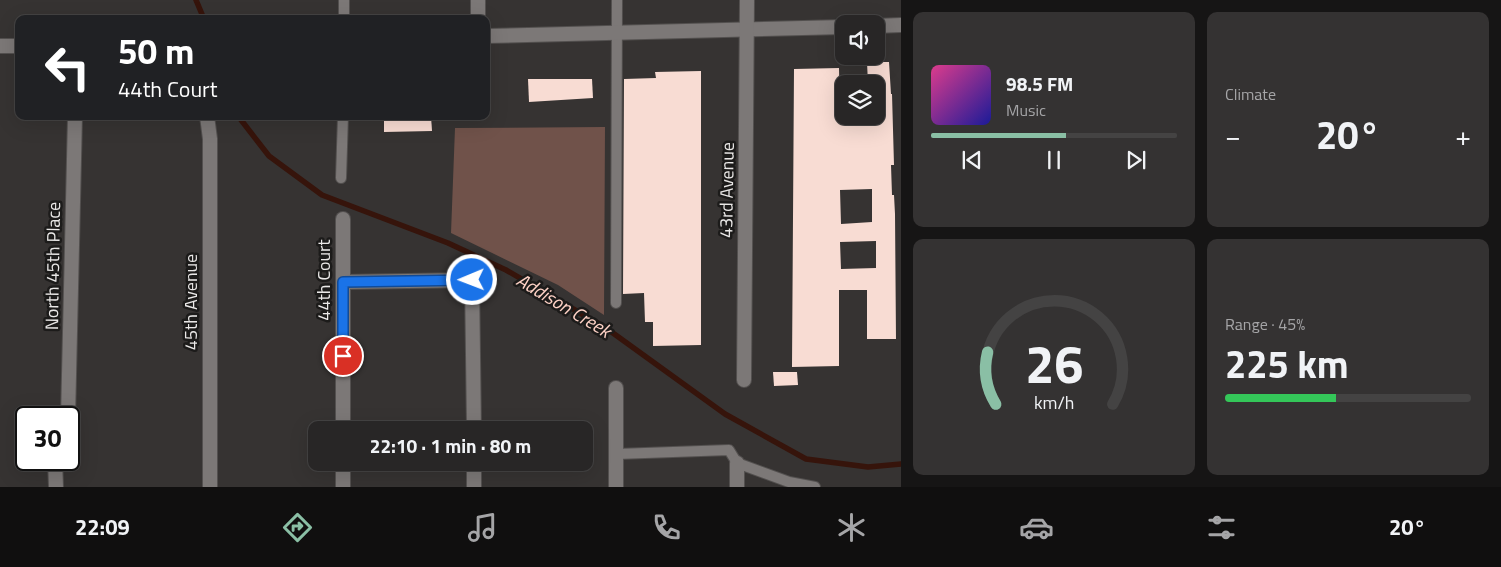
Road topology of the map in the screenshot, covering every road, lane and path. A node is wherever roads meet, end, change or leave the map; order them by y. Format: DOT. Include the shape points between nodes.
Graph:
graph roads {
  1 [pos="344,0"];
  2 [pos="478,0"];
  3 [pos="617,0"];
  4 [pos="747,0"];
  5 [pos="344,15"];
  6 [pos="478,15"];
  7 [pos="901,25"];
  8 [pos="885,26"];
  9 [pos="835,27"];
  10 [pos="747,29"];
  11 [pos="617,32"];
  12 [pos="490,36"];
  13 [pos="0,46"];
  14 [pos="15,46"];
  15 [pos="75,120"];
  16 [pos="207,120"];
  17 [pos="342,120"];
  18 [pos="341,178"];
  19 [pos="343,219"];
  20 [pos="343,282"];
  21 [pos="616,303"];
  22 [pos="744,380"];
  23 [pos="616,388"];
  24 [pos="68,406"];
  25 [pos="343,421"];
  26 [pos="474,421"];
  27 [pos="616,454"];
  28 [pos="737,463"];
  29 [pos="56,471"];
  30 [pos="343,471"];
  31 [pos="474,471"];
  32 [pos="56,487"];
  33 [pos="210,487"];
  34 [pos="344,487"];
  35 [pos="474,487"];
  36 [pos="616,487"];
  37 [pos="737,487"];
  38 [pos="815,487"];
  1 -- 5 [label="lane"];
  2 -- 6 [label="street"];
  3 -- 11 [label="lane"];
  4 -- 10 [label="street, 43rd Avenue"];
  7 -- 8 [label="street"];
  9 -- 10 [label="street"];
  10 -- 11 [label="street"];
  10 -- 22 [label="street, 43rd Avenue"];
  11 -- 12 [label="street"];
  11 -- 21 [label="lane"];
  13 -- 14 [label="street"];
  15 -- 24 [label="street, North 45th Place"];
  16 -- 33 [label="street, 45th Avenue" via="210,138"];
  17 -- 18 [label="lane"];
  19 -- 20 [label="street, 44th Court"];
  20 -- 25 [label="street, 44th Court"];
  20 -- 26 [label="street" via="472,280"];
  23 -- 27 [label="street"];
  27 -- 28 [label="lane" via="729,450"];
  27 -- 36 [label="street"];
  28 -- 37 [label="street"];
  28 -- 38 [label="lane" via="789,482"];
  29 -- 32 [label="street"];
  30 -- 34 [label="street"];
  31 -- 35 [label="street"];
}
